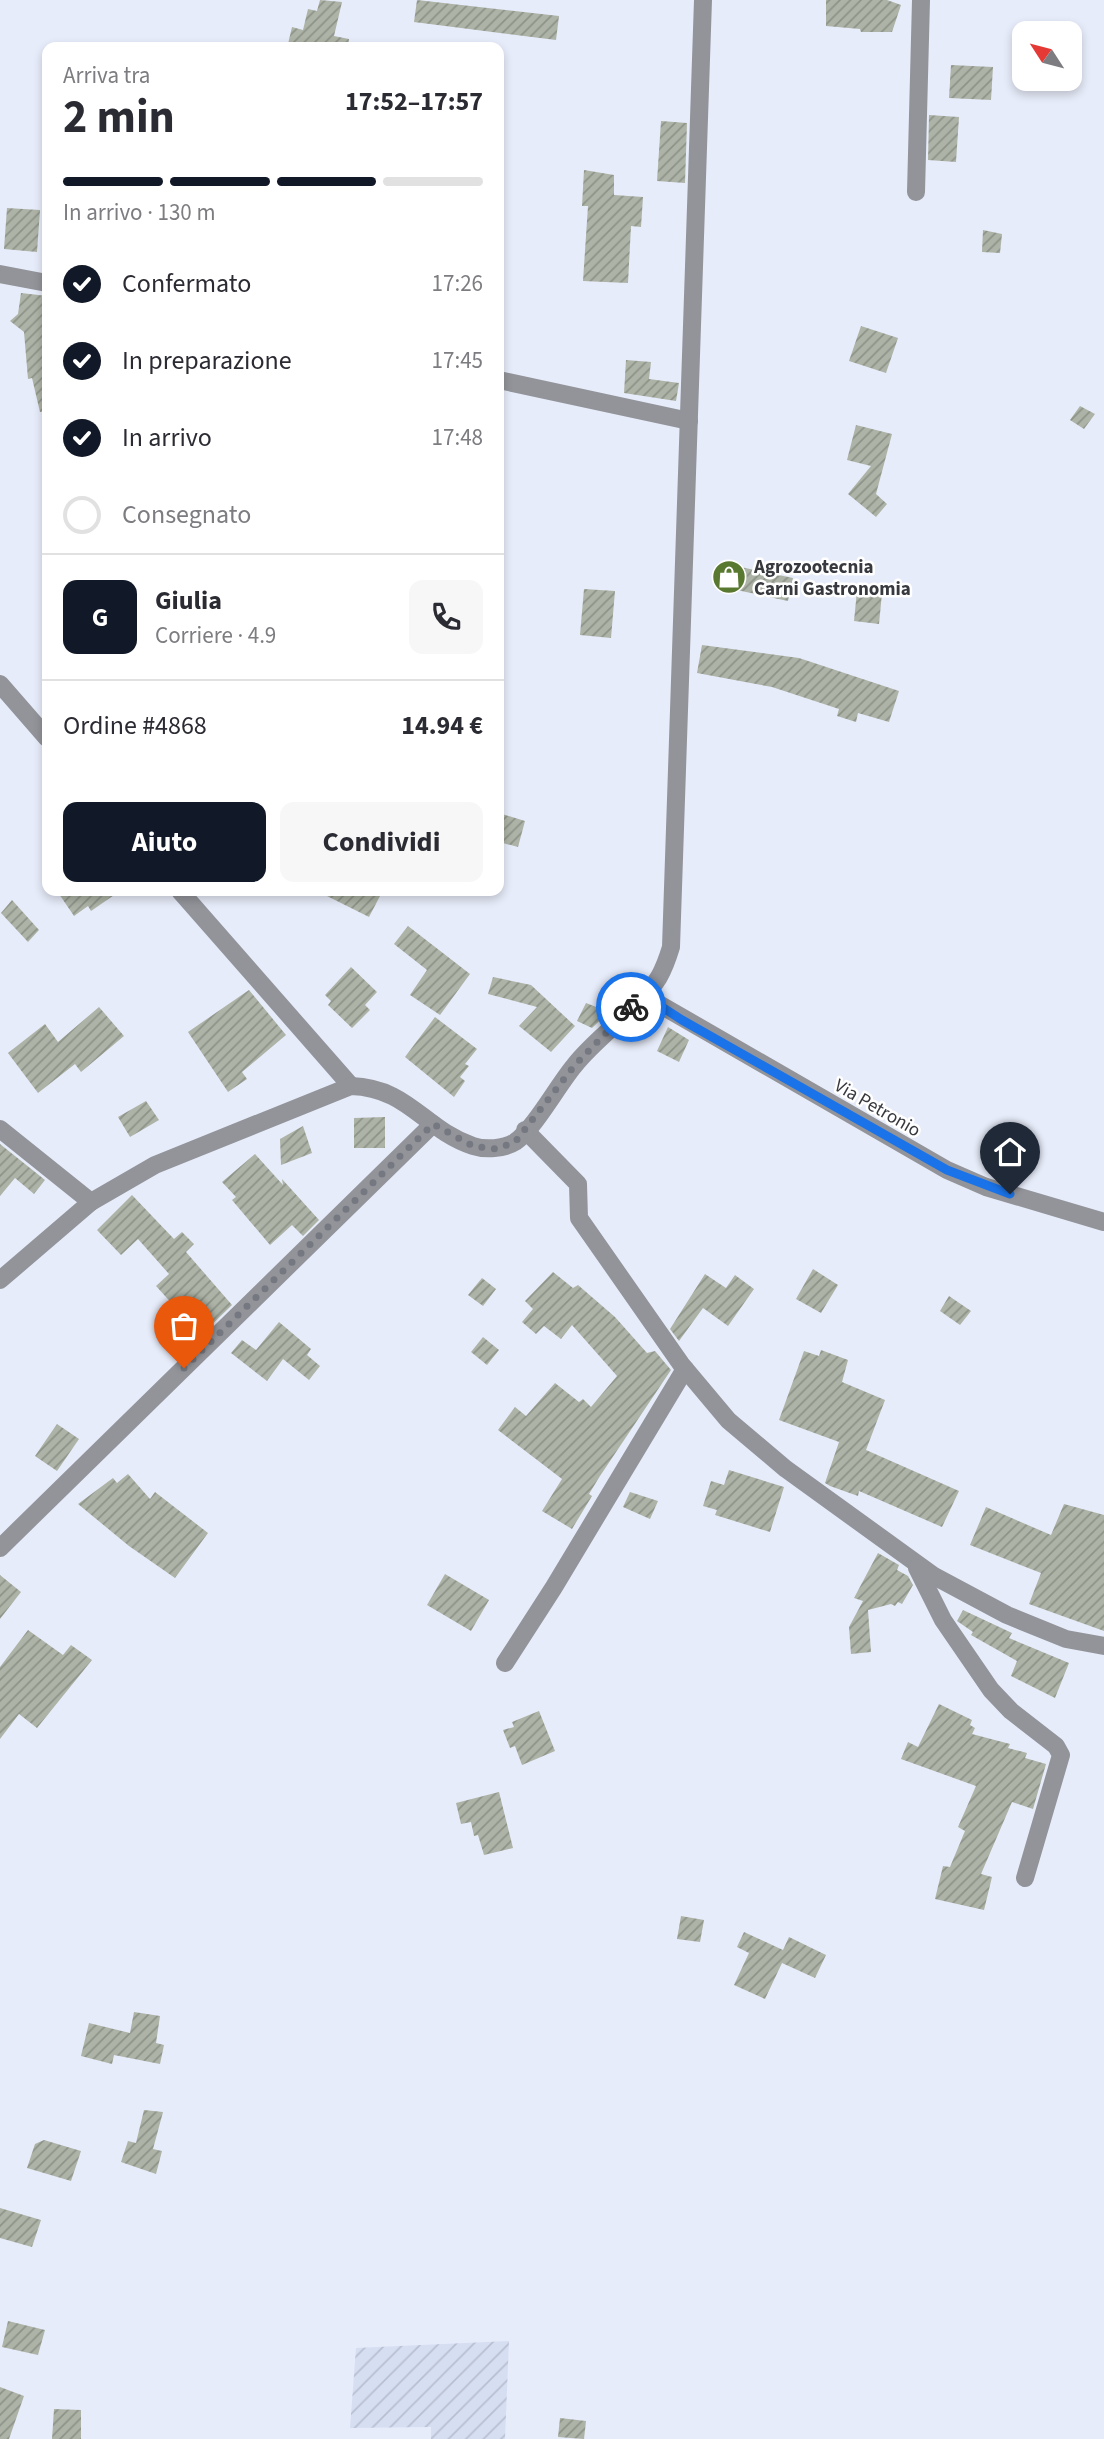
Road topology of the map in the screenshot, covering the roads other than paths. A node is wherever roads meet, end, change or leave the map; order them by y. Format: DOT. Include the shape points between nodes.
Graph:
graph roads {
  1 [pos="703,0"];
  2 [pos="922,0"];
  3 [pos="916,192"];
  4 [pos="0,274"];
  5 [pos="42,282"];
  6 [pos="504,381"];
  7 [pos="689,421"];
  8 [pos="0,684"];
  9 [pos="42,732"];
  10 [pos="184,896"];
  11 [pos="645,996"];
  12 [pos="351,1086"];
  13 [pos="433,1124"];
  14 [pos="0,1129"];
  15 [pos="525,1130"];
  16 [pos="91,1202"];
  17 [pos="1104,1223"];
  18 [pos="0,1280"];
  19 [pos="685,1369"];
  20 [pos="0,1548"];
  21 [pos="911,1560"];
  22 [pos="1104,1646"];
  23 [pos="505,1663"];
  24 [pos="1025,1878"];
  1 -- 7 [label="street"];
  2 -- 3 [label="street"];
  4 -- 5 [label="street"];
  6 -- 7 [label="street"];
  7 -- 11 [label="street" via="671,947"];
  8 -- 9 [label="street"];
  10 -- 12 [label="street"];
  11 -- 15 [label="street" via="575,1065"];
  11 -- 17 [label="street, Via Petronio" via="947,1170 986,1187"];
  12 -- 13 [label="street" via="390,1092"];
  12 -- 16 [label="street" via="155,1165"];
  13 -- 15 [label="street" via="473,1146 496,1149 515,1142"];
  13 -- 20 [label="street"];
  14 -- 16 [label="street"];
  15 -- 19 [label="street" via="578,1184 579,1218"];
  16 -- 18 [label="street"];
  19 -- 21 [label="street" via="728,1420 786,1469"];
  19 -- 23 [label="street"];
  21 -- 22 [label="street" via="1007,1615 1066,1639"];
  21 -- 24 [label="street" via="928,1584 943,1620 991,1690 1062,1755"];
}
